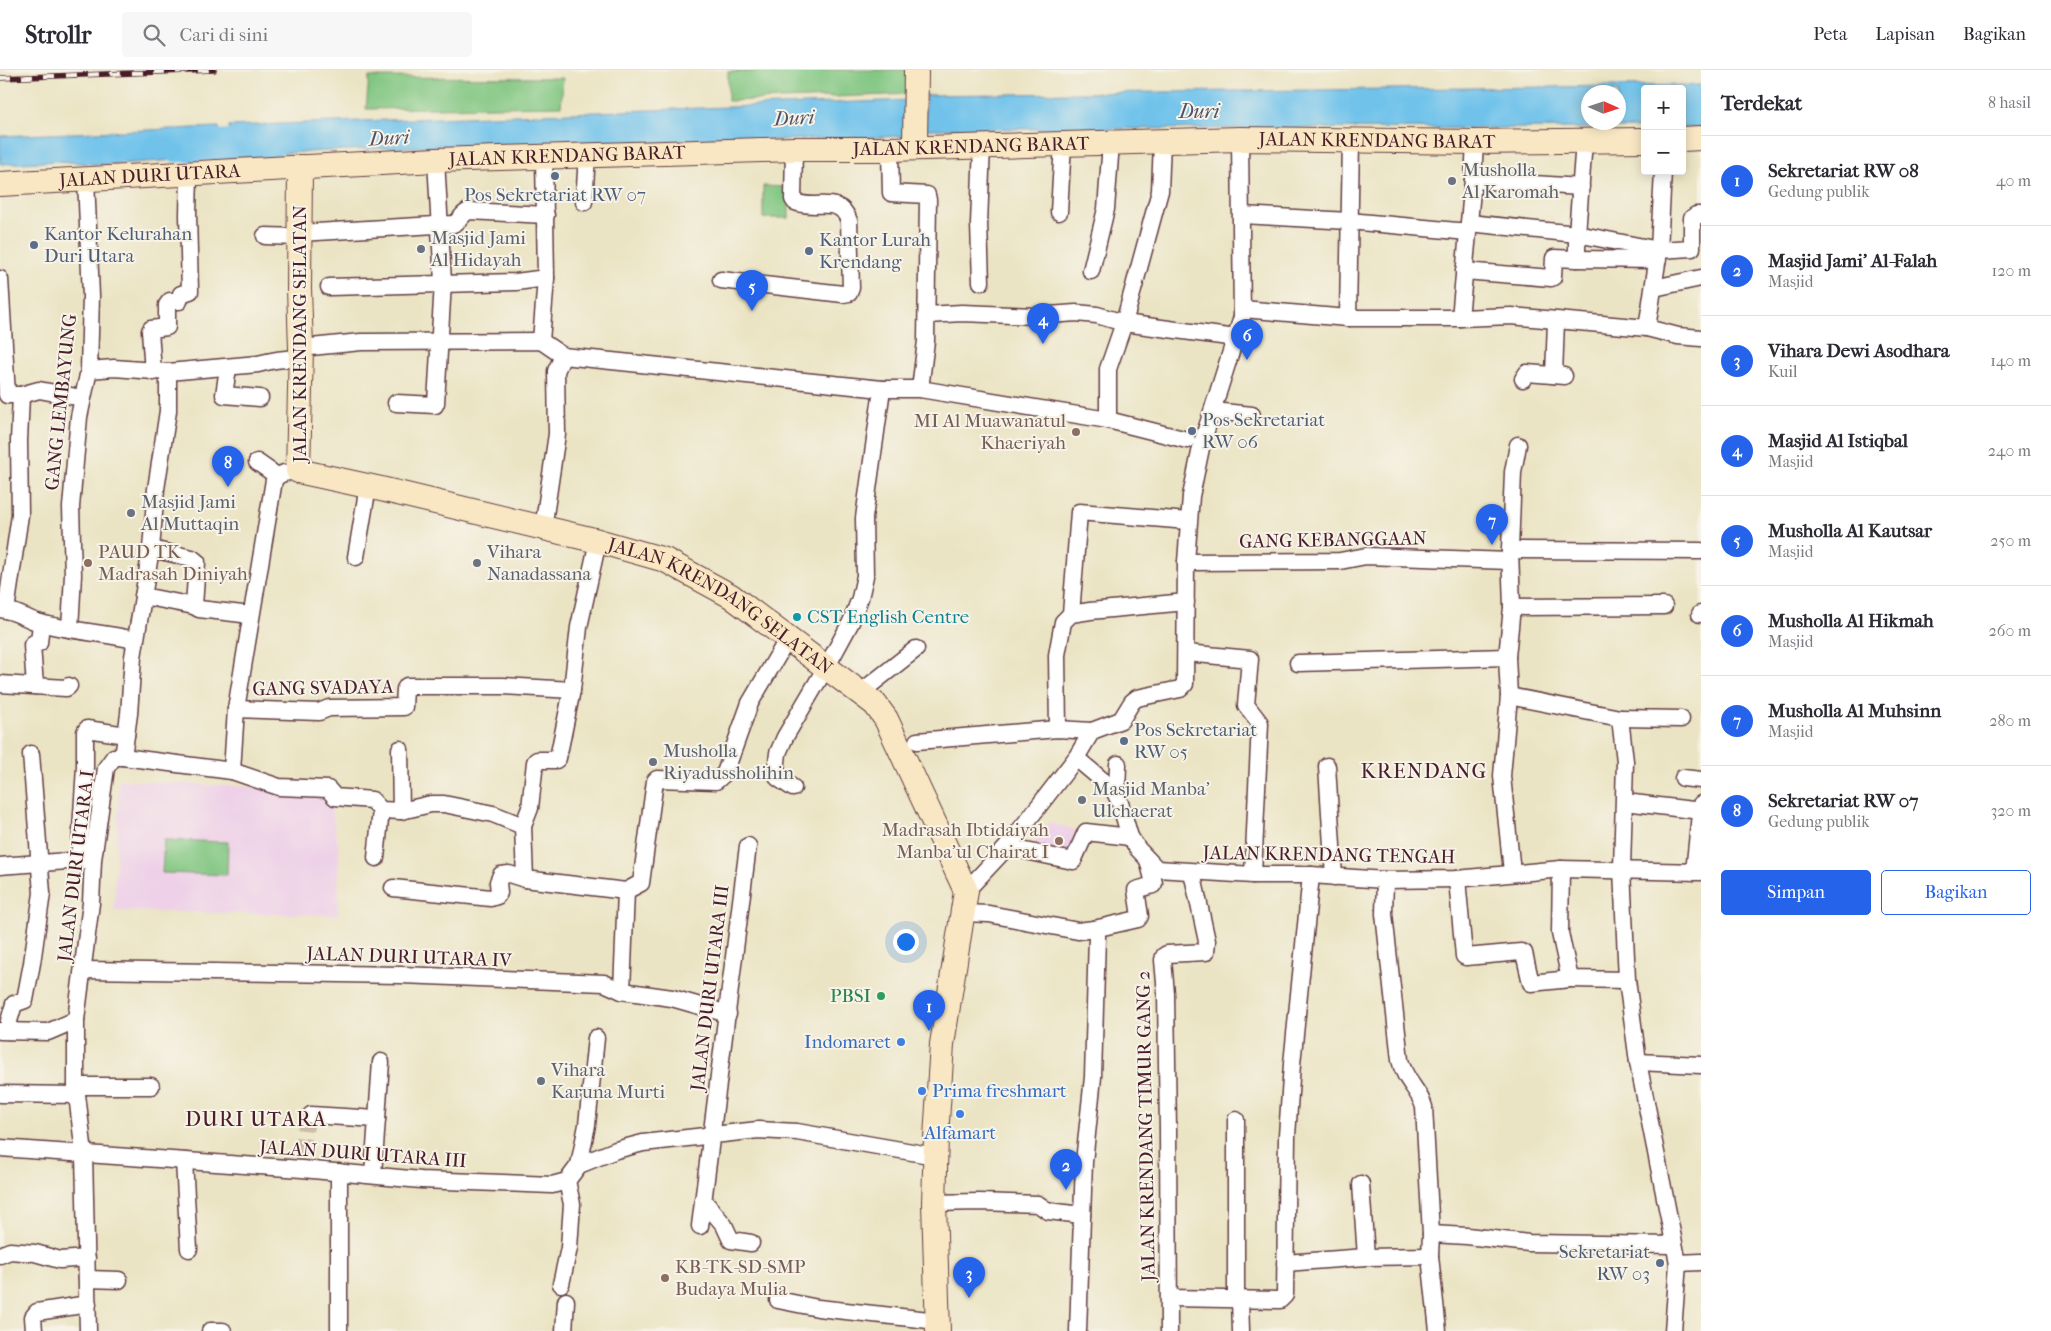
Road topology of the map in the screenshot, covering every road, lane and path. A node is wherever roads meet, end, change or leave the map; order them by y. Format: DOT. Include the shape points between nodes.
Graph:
graph roads {
  1 [pos="916,80"];
  2 [pos="1240,138"];
  3 [pos="1701,138"];
  4 [pos="1686,139"];
  5 [pos="1351,140"];
  6 [pos="1641,140"];
  7 [pos="914,141"];
  8 [pos="1584,141"];
  9 [pos="1162,142"];
  10 [pos="1475,142"];
  11 [pos="1111,143"];
  12 [pos="1063,144"];
  13 [pos="982,145"];
  14 [pos="890,148"];
  15 [pos="794,149"];
  16 [pos="587,156"];
  17 [pos="544,157"];
  18 [pos="436,160"];
  19 [pos="300,167"];
  20 [pos="189,173"];
  21 [pos="1663,175"];
  22 [pos="86,179"];
  23 [pos="1473,180"];
  24 [pos="0,184"];
  25 [pos="1581,187"];
  26 [pos="584,202"];
  27 [pos="1059,212"];
  28 [pos="546,215"];
  29 [pos="1242,215"];
  30 [pos="1701,215"];
  31 [pos="1349,221"];
  32 [pos="439,225"];
  33 [pos="1469,227"];
  34 [pos="1578,234"];
  35 [pos="299,235"];
  36 [pos="265,236"];
  37 [pos="1696,248"];
  38 [pos="1659,255"];
  39 [pos="1577,260"];
  40 [pos="1092,271"];
  41 [pos="1464,271"];
  42 [pos="546,278"];
  43 [pos="1701,278"];
  44 [pos="0,279"];
  45 [pos="721,280"];
  46 [pos="443,282"];
  47 [pos="982,282"];
  48 [pos="329,287"];
  49 [pos="1654,288"];
  50 [pos="1242,309"];
  51 [pos="927,314"];
  52 [pos="1348,318"];
  53 [pos="1460,318"];
  54 [pos="1556,321"];
  55 [pos="1124,324"];
  56 [pos="1647,328"];
  57 [pos="1236,338"];
  58 [pos="1701,338"];
  59 [pos="542,341"];
  60 [pos="440,342"];
  61 [pos="301,353"];
  62 [pos="563,356"];
  63 [pos="228,368"];
  64 [pos="89,370"];
  65 [pos="160,372"];
  66 [pos="1522,379"];
  67 [pos="920,388"];
  68 [pos="882,389"];
  69 [pos="9,395"];
  70 [pos="82,398"];
  71 [pos="260,398"];
  72 [pos="396,403"];
  73 [pos="1213,411"];
  74 [pos="1252,415"];
  75 [pos="1108,420"];
  76 [pos="1187,440"];
  77 [pos="1518,444"];
  78 [pos="257,462"];
  79 [pos="288,473"];
  80 [pos="368,486"];
  81 [pos="1188,521"];
  82 [pos="543,529"];
  83 [pos="598,541"];
  84 [pos="151,549"];
  85 [pos="1701,551"];
  86 [pos="1510,556"];
  87 [pos="356,557"];
  88 [pos="1186,562"];
  89 [pos="143,596"];
  90 [pos="1186,602"];
  91 [pos="194,606"];
  92 [pos="1664,606"];
  93 [pos="1512,607"];
  94 [pos="3,609"];
  95 [pos="1071,614"];
  96 [pos="251,615"];
  97 [pos="41,623"];
  98 [pos="70,629"];
  99 [pos="135,640"];
  100 [pos="787,640"];
  101 [pos="916,649"];
  102 [pos="1186,653"];
  103 [pos="1507,657"];
  104 [pos="1298,663"];
  105 [pos="826,668"];
  106 [pos="0,684"];
  107 [pos="35,686"];
  108 [pos="69,686"];
  109 [pos="572,690"];
  110 [pos="860,693"];
  111 [pos="1509,696"];
  112 [pos="236,709"];
  113 [pos="1620,718"];
  114 [pos="1681,719"];
  115 [pos="1058,729"];
  116 [pos="1092,731"];
  117 [pos="126,734"];
  118 [pos="917,741"];
  119 [pos="400,749"];
  120 [pos="31,754"];
  121 [pos="123,756"];
  122 [pos="1076,758"];
  123 [pos="1118,764"];
  124 [pos="1327,766"];
  125 [pos="232,771"];
  126 [pos="1683,778"];
  127 [pos="1701,780"];
  128 [pos="793,788"];
  129 [pos="1117,796"];
  130 [pos="1625,802"];
  131 [pos="1700,809"];
  132 [pos="381,810"];
  133 [pos="401,811"];
  134 [pos="523,826"];
  135 [pos="1130,837"];
  136 [pos="748,846"];
  137 [pos="1007,847"];
  138 [pos="376,858"];
  139 [pos="1148,860"];
  140 [pos="86,861"];
  141 [pos="40,864"];
  142 [pos="0,866"];
  143 [pos="1561,869"];
  144 [pos="1622,870"];
  145 [pos="1192,872"];
  146 [pos="1512,872"];
  147 [pos="1698,872"];
  148 [pos="1253,875"];
  149 [pos="1311,875"];
  150 [pos="1334,876"];
  151 [pos="525,879"];
  152 [pos="1457,879"];
  153 [pos="1385,880"];
  154 [pos="392,888"];
  155 [pos="626,891"];
  156 [pos="964,902"];
  157 [pos="1094,929"];
  158 [pos="84,970"];
  159 [pos="1570,979"];
  160 [pos="1627,980"];
  161 [pos="622,991"];
  162 [pos="728,1014"];
  163 [pos="76,1020"];
  164 [pos="5,1031"];
  165 [pos="596,1038"];
  166 [pos="381,1062"];
  167 [pos="1638,1062"];
  168 [pos="1701,1065"];
  169 [pos="151,1086"];
  170 [pos="77,1090"];
  171 [pos="0,1094"];
  172 [pos="311,1115"];
  173 [pos="377,1119"];
  174 [pos="1236,1120"];
  175 [pos="711,1135"];
  176 [pos="0,1148"];
  177 [pos="84,1154"];
  178 [pos="935,1156"];
  179 [pos="184,1161"];
  180 [pos="579,1165"];
  181 [pos="338,1172"];
  182 [pos="373,1175"];
  183 [pos="567,1180"];
  184 [pos="1361,1184"];
  185 [pos="703,1200"];
  186 [pos="934,1203"];
  187 [pos="1082,1216"];
  188 [pos="700,1226"];
  189 [pos="1431,1234"];
  190 [pos="751,1243"];
  191 [pos="1674,1245"];
  192 [pos="189,1249"];
  193 [pos="0,1255"];
  194 [pos="1430,1256"];
  195 [pos="1366,1257"];
  196 [pos="87,1258"];
  197 [pos="1701,1262"];
  198 [pos="1285,1263"];
  199 [pos="1678,1264"];
  200 [pos="87,1279"];
  201 [pos="119,1280"];
  202 [pos="561,1284"];
  203 [pos="1170,1298"];
  204 [pos="1238,1299"];
  205 [pos="566,1300"];
  206 [pos="778,1300"];
  207 [pos="88,1304"];
  208 [pos="938,1326"];
  209 [pos="34,1331"];
  210 [pos="88,1331"];
  211 [pos="210,1331"];
  212 [pos="224,1331"];
  213 [pos="339,1331"];
  214 [pos="564,1331"];
  215 [pos="1078,1331"];
  216 [pos="1169,1331"];
  217 [pos="1241,1331"];
  218 [pos="1438,1331"];
  219 [pos="1673,1331"];
  1 -- 7 [label="street"];
  2 -- 5 [label="street, JALAN KRENDANG BARAT"];
  2 -- 9 [label="street, JALAN KRENDANG BARAT"];
  2 -- 29 [label="street"];
  3 -- 4 [label="street"];
  5 -- 10 [label="street, JALAN KRENDANG BARAT"];
  5 -- 31 [label="street"];
  6 -- 8 [label="street, JALAN KRENDANG BARAT"];
  7 -- 13 [label="street, JALAN KRENDANG BARAT"];
  7 -- 14 [label="street, JALAN KRENDANG BARAT"];
  8 -- 10 [label="street, JALAN KRENDANG BARAT"];
  8 -- 25 [label="street"];
  9 -- 11 [label="street, JALAN KRENDANG BARAT"];
  9 -- 55 [label="street" via="1160,191"];
  10 -- 23 [label="street"];
  11 -- 12 [label="street, JALAN KRENDANG BARAT"];
  11 -- 40 [label="street" via="1106,209"];
  12 -- 13 [label="street, JALAN KRENDANG BARAT"];
  12 -- 27 [label="street"];
  13 -- 47 [label="street" via="979,224"];
  14 -- 15 [label="street, JALAN KRENDANG BARAT"];
  14 -- 51 [label="street" via="891,193 927,195"];
  15 -- 16 [label="street, JALAN KRENDANG BARAT"];
  15 -- 45 [label="street" via="795,202 840,207 846,212 850,231 849,293"];
  16 -- 17 [label="street, JALAN KRENDANG BARAT"];
  16 -- 26 [label="street"];
  17 -- 18 [label="street, JALAN KRENDANG BARAT"];
  17 -- 28 [label="street"];
  18 -- 19 [label="street, JALAN KRENDANG BARAT"];
  18 -- 32 [label="street"];
  19 -- 20 [label="street, JALAN DURI UTARA"];
  19 -- 35 [label="street, JALAN KRENDANG SELATAN"];
  20 -- 22 [label="street, JALAN DURI UTARA"];
  20 -- 65 [label="street" via="190,291 182,294 179,301 167,304 167,327 150,330"];
  21 -- 38 [label="street"];
  22 -- 24 [label="street, JALAN DURI UTARA"];
  22 -- 64 [label="street, GANG LEMBAYUNG" via="92,296"];
  23 -- 25 [label="street"];
  23 -- 33 [label="street"];
  25 -- 34 [label="street"];
  28 -- 32 [label="street" via="469,211 462,214 456,223"];
  28 -- 42 [label="street"];
  29 -- 31 [label="street"];
  29 -- 50 [label="street"];
  30 -- 37 [label="street" via="1692,218"];
  31 -- 33 [label="street"];
  31 -- 52 [label="street"];
  32 -- 35 [label="street"];
  32 -- 46 [label="street"];
  33 -- 34 [label="street"];
  33 -- 41 [label="street"];
  34 -- 38 [label="street"];
  34 -- 39 [label="street"];
  35 -- 36 [label="street"];
  35 -- 61 [label="street, JALAN KRENDANG SELATAN"];
  37 -- 38 [label="street"];
  38 -- 39 [label="street"];
  38 -- 49 [label="street"];
  39 -- 41 [label="street" via="1554,258 1551,278"];
  41 -- 53 [label="street"];
  42 -- 46 [label="street" via="516,282"];
  42 -- 59 [label="street"];
  43 -- 49 [label="street"];
  44 -- 69 [label="street"];
  46 -- 48 [label="street"];
  46 -- 60 [label="street"];
  49 -- 56 [label="street"];
  50 -- 52 [label="street"];
  50 -- 57 [label="street"];
  51 -- 55 [label="street" via="1036,316 1076,313"];
  51 -- 67 [label="street"];
  52 -- 53 [label="street"];
  53 -- 54 [label="street" via="1511,316"];
  54 -- 56 [label="street"];
  54 -- 66 [label="street" via="1559,375 1527,373"];
  55 -- 57 [label="street"];
  55 -- 75 [label="street" via="1108,370"];
  56 -- 58 [label="street"];
  57 -- 73 [label="street"];
  59 -- 60 [label="street"];
  59 -- 62 [label="street"];
  60 -- 61 [label="street" via="361,342"];
  60 -- 72 [label="street" via="435,405"];
  61 -- 63 [label="street"];
  61 -- 79 [label="street, JALAN KRENDANG SELATAN"];
  62 -- 68 [label="street"];
  62 -- 82 [label="street" via="556,372 557,434"];
  63 -- 65 [label="street"];
  63 -- 71 [label="street" via="224,395"];
  64 -- 65 [label="street" via="114,368"];
  64 -- 70 [label="street, GANG LEMBAYUNG"];
  65 -- 84 [label="street" via="168,411"];
  67 -- 68 [label="street"];
  67 -- 75 [label="street"];
  68 -- 105 [label="street" via="864,518 862,591 851,622"];
  69 -- 70 [label="street" via="39,390"];
  69 -- 94 [label="street" via="19,441 20,515"];
  70 -- 98 [label="street, GANG LEMBAYUNG" via="71,507 73,575"];
  73 -- 74 [label="street"];
  73 -- 81 [label="street" via="1202,443"];
  75 -- 76 [label="street"];
  77 -- 86 [label="street" via="1513,472"];
  78 -- 79 [label="street"];
  79 -- 80 [label="street, JALAN KRENDANG SELATAN"];
  79 -- 96 [label="street" via="274,480"];
  80 -- 82 [label="street, JALAN KRENDANG SELATAN"];
  80 -- 87 [label="street"];
  81 -- 88 [label="street"];
  81 -- 95 [label="street" via="1079,512"];
  82 -- 83 [label="street, JALAN KRENDANG SELATAN"];
  83 -- 100 [label="street, JALAN KRENDANG SELATAN" via="676,565 730,596"];
  83 -- 109 [label="street" via="580,627"];
  84 -- 89 [label="street"];
  84 -- 91 [label="street" via="197,562"];
  85 -- 86 [label="street, GANG KEBANGGAAN"];
  86 -- 88 [label="street, GANG KEBANGGAAN" via="1366,556 1340,561"];
  86 -- 93 [label="street"];
  88 -- 90 [label="street"];
  89 -- 91 [label="street"];
  89 -- 99 [label="street"];
  90 -- 95 [label="street"];
  90 -- 102 [label="street"];
  91 -- 96 [label="street"];
  92 -- 93 [label="street"];
  93 -- 103 [label="street"];
  94 -- 97 [label="street"];
  95 -- 115 [label="street" via="1063,622 1057,654"];
  96 -- 112 [label="street"];
  97 -- 98 [label="street"];
  97 -- 107 [label="street" via="39,643 32,645"];
  98 -- 99 [label="street"];
  99 -- 117 [label="street"];
  100 -- 105 [label="street, JALAN KRENDANG SELATAN"];
  100 -- 155 [label="street" via="750,703 725,773 716,781 657,779 642,883"];
  101 -- 110 [label="street"];
  102 -- 116 [label="street" via="1186,680 1182,688 1138,698 1121,720"];
  102 -- 148 [label="street" via="1250,659 1246,705 1260,723"];
  103 -- 104 [label="street"];
  103 -- 111 [label="street"];
  105 -- 110 [label="street, JALAN KRENDANG SELATAN"];
  105 -- 128 [label="street" via="778,753 778,778"];
  106 -- 107 [label="street"];
  107 -- 108 [label="street"];
  109 -- 112 [label="street, GANG SVADAYA" via="407,686 404,707 329,708 319,712"];
  109 -- 134 [label="street" via="558,758 535,762 530,808"];
  110 -- 156 [label="street, JALAN KRENDANG SELATAN" via="886,718"];
  111 -- 113 [label="street"];
  111 -- 146 [label="street" via="1502,776"];
  112 -- 125 [label="street"];
  113 -- 114 [label="street"];
  113 -- 130 [label="street"];
  115 -- 116 [label="street"];
  115 -- 118 [label="street"];
  116 -- 122 [label="street"];
  117 -- 121 [label="street"];
  117 -- 140 [label="street" via="87,729 85,732"];
  119 -- 133 [label="street"];
  120 -- 141 [label="street"];
  121 -- 125 [label="street, JALAN DURI UTARA I"];
  121 -- 140 [label="street, JALAN DURI UTARA I" via="114,757 106,768"];
  122 -- 129 [label="street, JALAN KRENDANG TENGAH"];
  122 -- 137 [label="street"];
  123 -- 129 [label="street"];
  124 -- 150 [label="street"];
  125 -- 132 [label="street, JALAN DURI UTARA I" via="279,787 328,790 335,798 372,800"];
  126 -- 127 [label="street"];
  129 -- 135 [label="street, JALAN KRENDANG TENGAH"];
  130 -- 131 [label="street"];
  130 -- 144 [label="street"];
  131 -- 147 [label="street"];
  132 -- 133 [label="street"];
  132 -- 138 [label="street"];
  133 -- 134 [label="street" via="444,804 492,814"];
  134 -- 151 [label="street"];
  135 -- 137 [label="street" via="1086,832 1073,861"];
  135 -- 139 [label="street, JALAN KRENDANG TENGAH"];
  136 -- 162 [label="street, JALAN DURI UTARA III"];
  137 -- 156 [label="street"];
  139 -- 145 [label="street, JALAN KRENDANG TENGAH" via="1157,869"];
  139 -- 157 [label="street" via="1154,883 1136,890 1138,919"];
  140 -- 141 [label="street"];
  140 -- 158 [label="street, JALAN DURI UTARA I" via="91,903"];
  141 -- 142 [label="street"];
  141 -- 164 [label="street" via="42,893 32,963 24,1001 14,1004"];
  143 -- 144 [label="street, JALAN KRENDANG TENGAH"];
  143 -- 146 [label="street, JALAN KRENDANG TENGAH"];
  143 -- 159 [label="street" via="1560,933"];
  144 -- 147 [label="street, JALAN KRENDANG TENGAH"];
  144 -- 160 [label="street"];
  145 -- 148 [label="street, JALAN KRENDANG TENGAH"];
  145 -- 203 [label="street, JALAN KRENDANG TIMUR GANG 2" via="1207,940 1206,952 1167,954 1163,960"];
  146 -- 152 [label="street, JALAN KRENDANG TENGAH"];
  148 -- 149 [label="street, JALAN KRENDANG TENGAH"];
  149 -- 150 [label="street, JALAN KRENDANG TENGAH"];
  149 -- 198 [label="street" via="1290,1091"];
  150 -- 153 [label="street, JALAN KRENDANG TENGAH"];
  151 -- 154 [label="street" via="501,875 499,893 491,898"];
  151 -- 155 [label="street"];
  152 -- 153 [label="street, JALAN KRENDANG TENGAH"];
  152 -- 159 [label="street" via="1464,956 1521,952 1531,983"];
  153 -- 189 [label="street" via="1384,914 1400,1060 1405,1077 1424,1107"];
  155 -- 161 [label="street"];
  156 -- 157 [label="street" via="989,914 1078,931"];
  156 -- 178 [label="street" via="942,1044"];
  157 -- 187 [label="street" via="1098,940 1095,1024"];
  158 -- 161 [label="street, JALAN DURI UTARA IV" via="401,975 604,983"];
  158 -- 163 [label="street, JALAN DURI UTARA I"];
  159 -- 160 [label="street"];
  160 -- 167 [label="street"];
  161 -- 162 [label="street, JALAN DURI UTARA IV" via="672,998"];
  162 -- 175 [label="street, JALAN DURI UTARA III"];
  163 -- 164 [label="street" via="48,1032"];
  163 -- 170 [label="street, JALAN DURI UTARA I"];
  165 -- 180 [label="street"];
  166 -- 173 [label="street"];
  167 -- 168 [label="street"];
  167 -- 191 [label="street"];
  169 -- 170 [label="street"];
  170 -- 171 [label="street"];
  170 -- 177 [label="street, JALAN DURI UTARA I"];
  172 -- 173 [label="street"];
  173 -- 182 [label="street"];
  174 -- 204 [label="street"];
  175 -- 178 [label="street" via="758,1130 797,1132"];
  175 -- 180 [label="street" via="625,1148"];
  175 -- 185 [label="street, JALAN DURI UTARA III"];
  176 -- 177 [label="street, JALAN DURI UTARA III"];
  177 -- 179 [label="street, JALAN DURI UTARA III"];
  177 -- 196 [label="street, JALAN DURI UTARA I"];
  178 -- 186 [label="street"];
  179 -- 181 [label="street, JALAN DURI UTARA III" via="302,1162"];
  179 -- 192 [label="street"];
  180 -- 183 [label="street"];
  181 -- 182 [label="street, JALAN DURI UTARA III"];
  181 -- 213 [label="street"];
  182 -- 183 [label="street, JALAN DURI UTARA III" via="552,1185"];
  183 -- 202 [label="street" via="572,1204 569,1248"];
  184 -- 195 [label="street"];
  185 -- 188 [label="street, JALAN DURI UTARA III"];
  185 -- 190 [label="street" via="724,1225 731,1240"];
  186 -- 187 [label="street" via="1038,1204 1048,1211"];
  186 -- 208 [label="street"];
  187 -- 215 [label="street"];
  189 -- 191 [label="street" via="1529,1243"];
  189 -- 194 [label="street"];
  191 -- 199 [label="street"];
  193 -- 196 [label="street" via="10,1251 60,1260"];
  194 -- 195 [label="street"];
  194 -- 218 [label="street"];
  195 -- 198 [label="street"];
  196 -- 200 [label="street, JALAN DURI UTARA I"];
  197 -- 199 [label="street"];
  198 -- 204 [label="street" via="1283,1298"];
  199 -- 219 [label="street"];
  200 -- 201 [label="street"];
  200 -- 207 [label="street, JALAN DURI UTARA I"];
  203 -- 204 [label="street"];
  203 -- 216 [label="street, JALAN KRENDANG TIMUR GANG 2"];
  204 -- 217 [label="street"];
  205 -- 214 [label="street"];
  206 -- 208 [label="street"];
  207 -- 209 [label="street" via="37,1312 33,1317"];
  207 -- 210 [label="street, JALAN DURI UTARA I"];
  211 -- 212 [label="street"];
}
